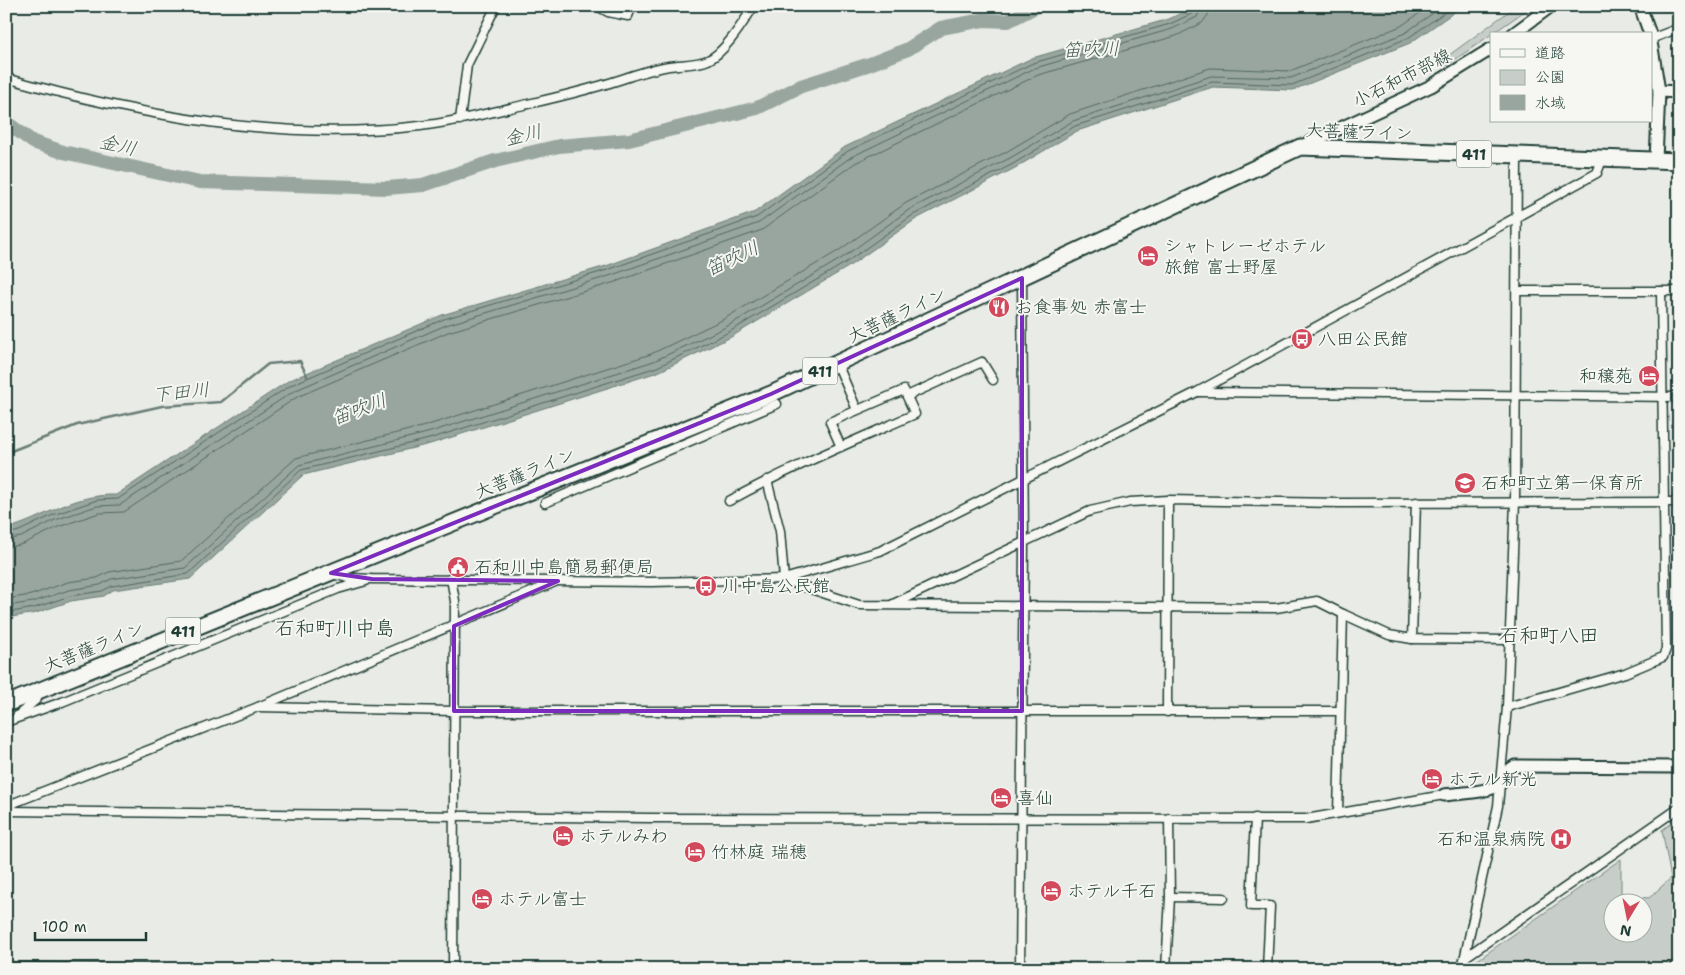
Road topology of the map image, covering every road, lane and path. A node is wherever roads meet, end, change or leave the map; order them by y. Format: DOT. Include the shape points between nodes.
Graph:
graph roads {
  1 [pos="496,6"];
  2 [pos="597,6"];
  3 [pos="632,6"];
  4 [pos="754,6"];
  5 [pos="1551,6"];
  6 [pos="1640,6"];
  7 [pos="1679,28"];
  8 [pos="1516,32"];
  9 [pos="1649,32"];
  10 [pos="1652,41"];
  11 [pos="1652,47"];
  12 [pos="1490,50"];
  13 [pos="6,78"];
  14 [pos="1659,92"];
  15 [pos="1679,92"];
  16 [pos="460,120"];
  17 [pos="1343,127"];
  18 [pos="1300,147"];
  19 [pos="1345,150"];
  20 [pos="1517,156"];
  21 [pos="1602,160"];
  22 [pos="1656,160"];
  23 [pos="1679,161"];
  24 [pos="1516,215"];
  25 [pos="1022,278"];
  26 [pos="1517,291"];
  27 [pos="1661,291"];
  28 [pos="1679,291"];
  29 [pos="837,363"];
  30 [pos="993,380"];
  31 [pos="1197,392"];
  32 [pos="1516,395"];
  33 [pos="907,396"];
  34 [pos="1662,397"];
  35 [pos="1679,397"];
  36 [pos="777,404"];
  37 [pos="858,410"];
  38 [pos="708,427"];
  39 [pos="841,447"];
  40 [pos="1024,478"];
  41 [pos="767,480"];
  42 [pos="1168,500"];
  43 [pos="728,501"];
  44 [pos="1515,501"];
  45 [pos="1416,502"];
  46 [pos="1664,502"];
  47 [pos="1679,502"];
  48 [pos="545,503"];
  49 [pos="1024,543"];
  50 [pos="331,574"];
  51 [pos="452,578"];
  52 [pos="372,579"];
  53 [pos="784,580"];
  54 [pos="557,582"];
  55 [pos="893,604"];
  56 [pos="1023,607"];
  57 [pos="1169,607"];
  58 [pos="1343,614"];
  59 [pos="454,626"];
  60 [pos="1412,639"];
  61 [pos="1510,640"];
  62 [pos="37,691"];
  63 [pos="6,704"];
  64 [pos="258,707"];
  65 [pos="1507,707"];
  66 [pos="1340,710"];
  67 [pos="454,711"];
  68 [pos="1022,711"];
  69 [pos="1167,712"];
  70 [pos="10,720"];
  71 [pos="1679,766"];
  72 [pos="1501,784"];
  73 [pos="1444,795"];
  74 [pos="6,806"];
  75 [pos="1679,808"];
  76 [pos="6,811"];
  77 [pos="1338,813"];
  78 [pos="453,815"];
  79 [pos="1169,818"];
  80 [pos="1255,818"];
  81 [pos="1022,819"];
  82 [pos="1170,897"];
  83 [pos="1224,898"];
  84 [pos="1464,958"];
  85 [pos="1679,966"];
  86 [pos="6,967"];
  87 [pos="235,969"];
  88 [pos="453,969"];
  89 [pos="1020,969"];
  90 [pos="1166,969"];
  91 [pos="1267,969"];
  92 [pos="1462,969"];
  93 [pos="1674,969"];
  1 -- 16 [label="street" via="467,65"];
  2 -- 3 [label="street" via="628,16"];
  4 -- 16 [label="street" via="732,39 709,60 667,66 601,87"];
  5 -- 8 [label="main road"];
  6 -- 9 [label="main road"];
  7 -- 10 [label="street"];
  11 -- 14 [label="main road"];
  12 -- 17 [label="main road, 小石和市部線" via="1431,86"];
  13 -- 16 [label="street" via="92,102 173,118 271,128 375,129"];
  14 -- 15 [label="main road"];
  14 -- 22 [label="main road"];
  17 -- 18 [label="main road, 小石和市部線"];
  17 -- 19 [label="main road" via="1340,140"];
  18 -- 19 [label="highway, 大菩薩ライン / 411"];
  18 -- 25 [label="highway, 大菩薩ライン / 411"];
  19 -- 20 [label="highway, 大菩薩ライン / 411"];
  20 -- 21 [label="highway, 大菩薩ライン / 411"];
  20 -- 24 [label="street"];
  21 -- 22 [label="highway, 大菩薩ライン / 411"];
  21 -- 24 [label="street" via="1597,173"];
  22 -- 23 [label="highway, 411"];
  24 -- 26 [label="street"];
  24 -- 31 [label="street"];
  25 -- 29 [label="highway, 大菩薩ライン / 411"];
  25 -- 40 [label="street"];
  26 -- 27 [label="street"];
  26 -- 32 [label="street"];
  27 -- 28 [label="street"];
  27 -- 34 [label="street"];
  29 -- 37 [label="street"];
  29 -- 38 [label="highway, 大菩薩ライン / 411"];
  30 -- 33 [label="street" via="982,362"];
  31 -- 32 [label="street"];
  31 -- 40 [label="street"];
  32 -- 34 [label="street"];
  32 -- 44 [label="street"];
  33 -- 37 [label="street" via="904,390"];
  33 -- 39 [label="street" via="915,414"];
  34 -- 35 [label="street"];
  34 -- 46 [label="street"];
  36 -- 38 [label="street"];
  37 -- 39 [label="street" via="830,422"];
  38 -- 48 [label="street"];
  38 -- 50 [label="highway, 大菩薩ライン / 411"];
  39 -- 41 [label="street"];
  40 -- 49 [label="street"];
  40 -- 53 [label="street" via="880,551"];
  41 -- 43 [label="street"];
  41 -- 53 [label="street" via="780,531"];
  42 -- 45 [label="street"];
  42 -- 49 [label="street" via="1130,502 1090,511"];
  42 -- 57 [label="street"];
  44 -- 45 [label="street"];
  44 -- 46 [label="street"];
  44 -- 61 [label="street"];
  45 -- 60 [label="street"];
  46 -- 47 [label="street"];
  46 -- 65 [label="street" via="1666,649 1663,657 1625,673"];
  49 -- 55 [label="street"];
  49 -- 56 [label="street"];
  50 -- 52 [label="street"];
  50 -- 62 [label="highway, 大菩薩ライン / 411"];
  51 -- 52 [label="street"];
  51 -- 54 [label="street"];
  51 -- 59 [label="street"];
  52 -- 70 [label="street" via="338,589 62,702"];
  53 -- 54 [label="street"];
  53 -- 55 [label="street" via="859,605"];
  54 -- 59 [label="street"];
  55 -- 56 [label="street"];
  56 -- 57 [label="street"];
  56 -- 68 [label="street"];
  57 -- 58 [label="street" via="1276,608 1318,601"];
  57 -- 69 [label="street"];
  58 -- 60 [label="street" via="1389,635"];
  58 -- 66 [label="street"];
  59 -- 64 [label="street"];
  59 -- 67 [label="street"];
  60 -- 61 [label="street"];
  61 -- 65 [label="street"];
  62 -- 63 [label="highway, 大菩薩ライン / 411"];
  62 -- 70 [label="street" via="37,699"];
  64 -- 67 [label="street"];
  64 -- 74 [label="street"];
  65 -- 72 [label="street"];
  66 -- 69 [label="street"];
  66 -- 77 [label="street"];
  67 -- 68 [label="street"];
  67 -- 78 [label="street"];
  68 -- 69 [label="street"];
  68 -- 81 [label="street"];
  71 -- 72 [label="main road" via="1515,766 1506,771"];
  72 -- 73 [label="main road" via="1484,790"];
  72 -- 84 [label="street"];
  73 -- 77 [label="street"];
  75 -- 84 [label="street"];
  76 -- 78 [label="street"];
  77 -- 80 [label="street" via="1306,819"];
  78 -- 81 [label="street"];
  78 -- 88 [label="street"];
  79 -- 80 [label="street"];
  79 -- 81 [label="street"];
  79 -- 82 [label="street"];
  80 -- 91 [label="street" via="1252,906 1270,906"];
  81 -- 89 [label="street"];
  82 -- 83 [label="street"];
  82 -- 90 [label="street"];
  84 -- 92 [label="street"];
  85 -- 93 [label="main road"];
  86 -- 87 [label="street"];
}
